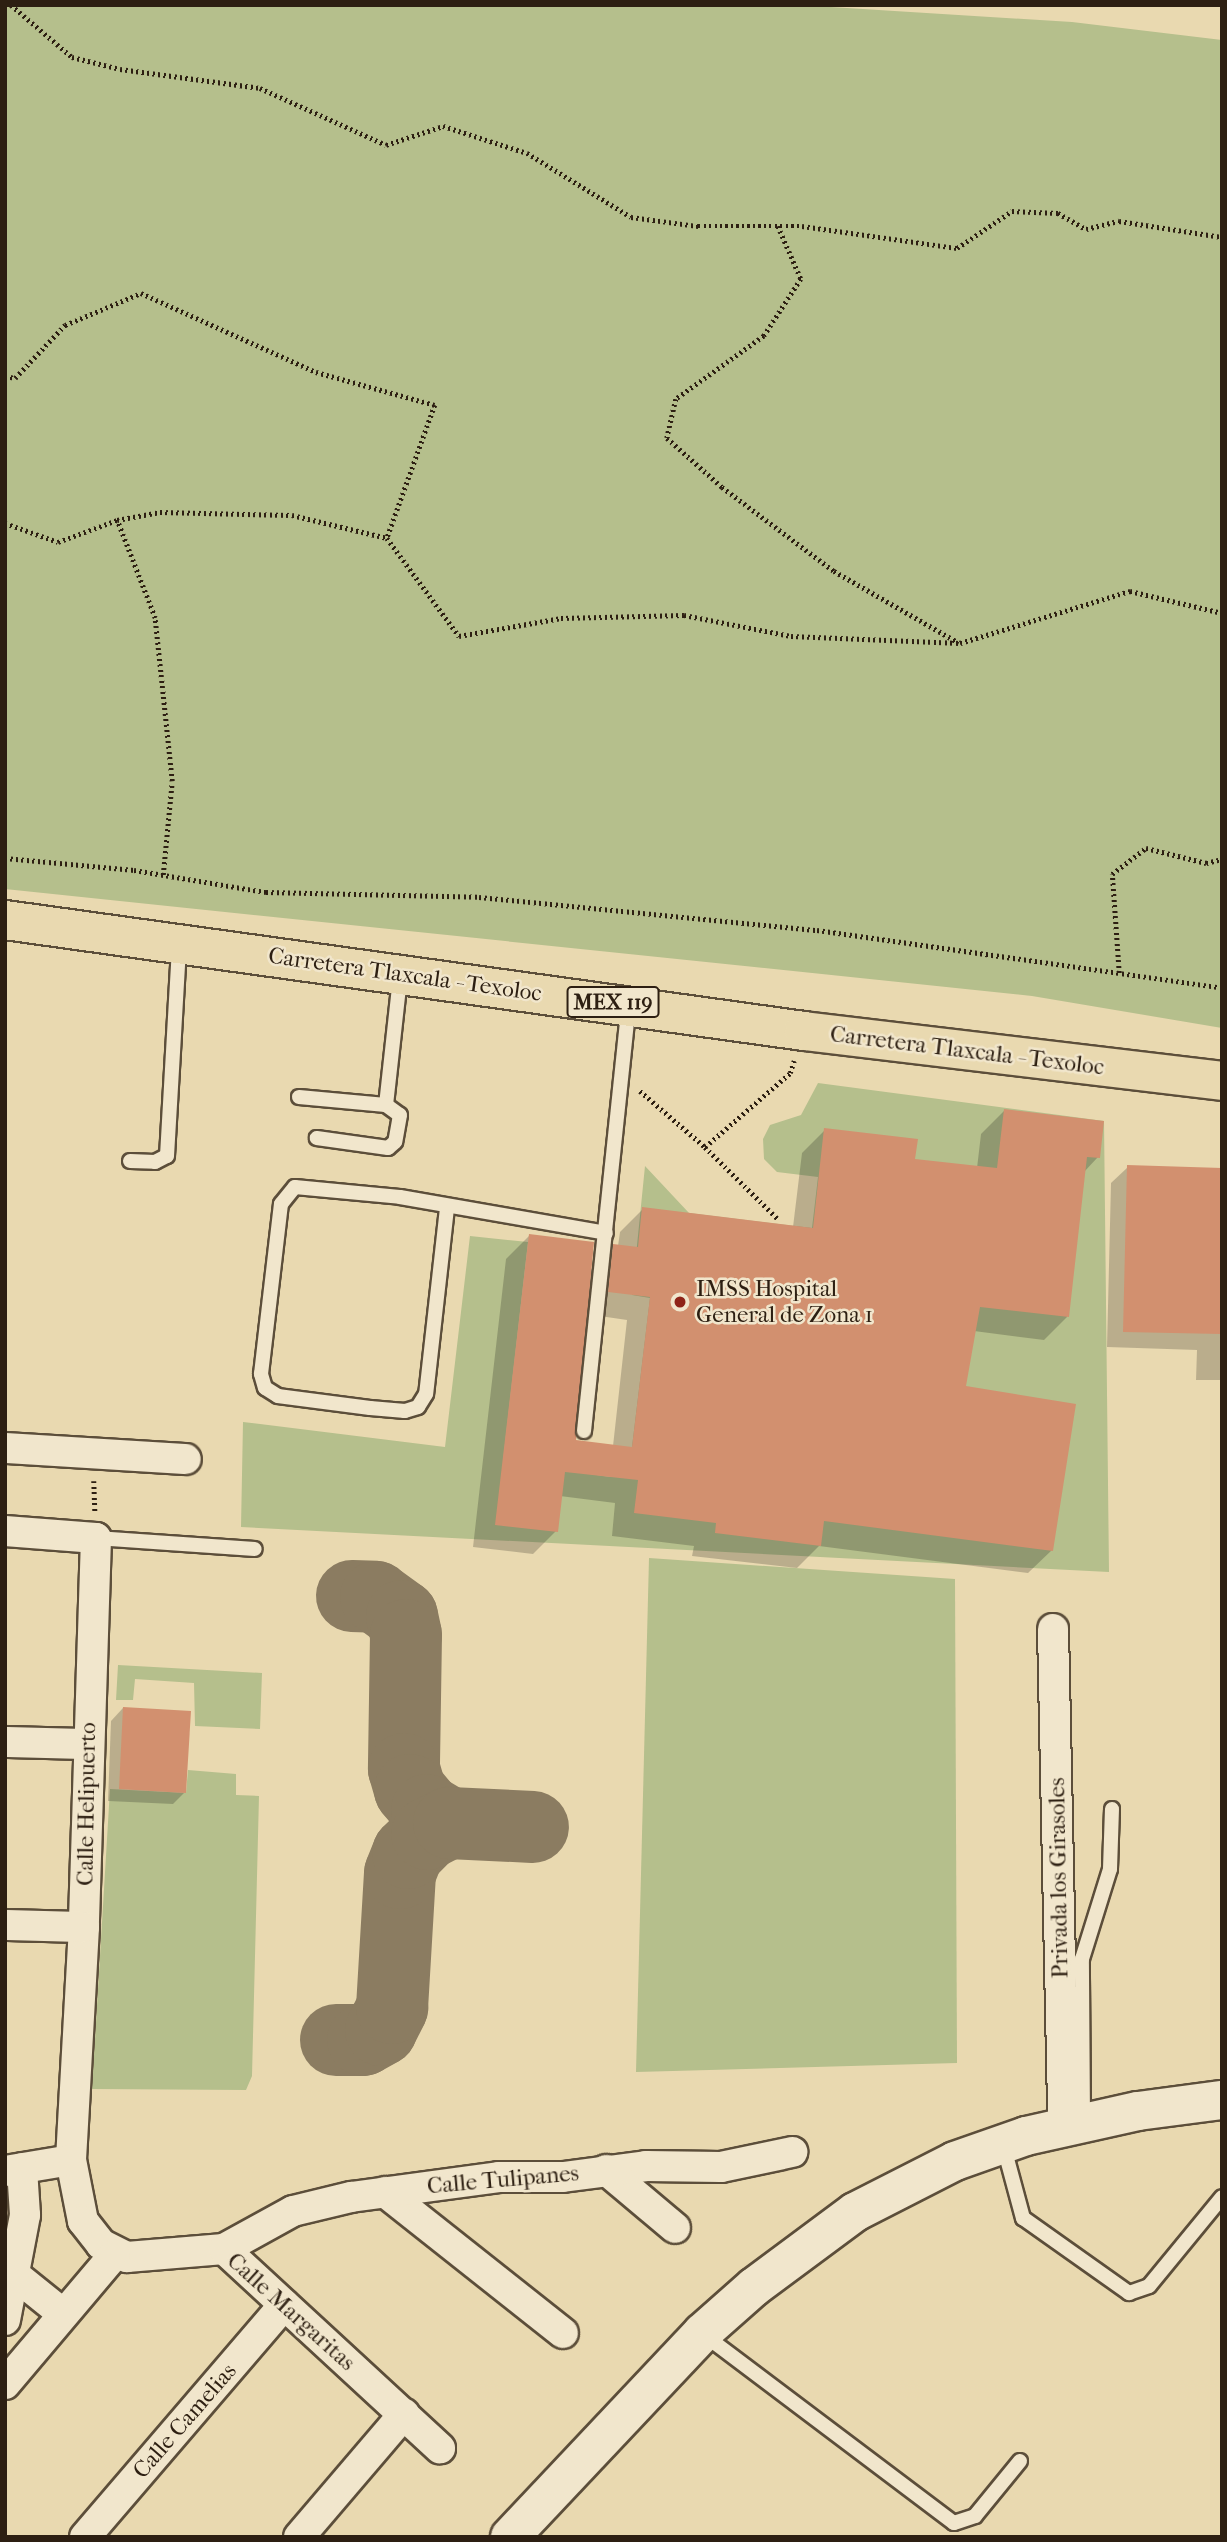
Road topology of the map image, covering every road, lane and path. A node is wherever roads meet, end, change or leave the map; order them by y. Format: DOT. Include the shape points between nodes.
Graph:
graph roads {
  1 [pos="11,5"];
  2 [pos="778,226"];
  3 [pos="1222,236"];
  4 [pos="5,376"];
  5 [pos="117,520"];
  6 [pos="5,523"];
  7 [pos="387,538"];
  8 [pos="1222,613"];
  9 [pos="960,643"];
  10 [pos="5,858"];
  11 [pos="1222,859"];
  12 [pos="163,875"];
  13 [pos="5,920"];
  14 [pos="179,943"];
  15 [pos="1119,973"];
  16 [pos="400,976"];
  17 [pos="1222,988"];
  18 [pos="629,1004"];
  19 [pos="804,1031"];
  20 [pos="622,1076"];
  21 [pos="1222,1081"];
  22 [pos="299,1097"];
  23 [pos="386,1105"];
  24 [pos="317,1138"];
  25 [pos="705,1146"];
  26 [pos="130,1161"];
  27 [pos="447,1208"];
  28 [pos="778,1219"];
  29 [pos="606,1234"];
  30 [pos="584,1431"];
  31 [pos="5,1447"];
  32 [pos="93,1452"];
  33 [pos="186,1459"];
  34 [pos="5,1531"];
  35 [pos="96,1538"];
  36 [pos="255,1549"];
  37 [pos="1053,1629"];
  38 [pos="5,1742"];
  39 [pos="88,1744"];
  40 [pos="1112,1809"];
  41 [pos="5,1925"];
  42 [pos="84,1927"];
  43 [pos="1222,2100"];
  44 [pos="1073,2124"];
  45 [pos="1003,2143"];
  46 [pos="792,2152"];
  47 [pos="71,2160"];
  48 [pos="13,2169"];
  49 [pos="606,2170"];
  50 [pos="385,2192"];
  51 [pos="1222,2197"];
  52 [pos="675,2228"];
  53 [pos="224,2249"];
  54 [pos="115,2254"];
  55 [pos="16,2276"];
  56 [pos="284,2305"];
  57 [pos="61,2313"];
  58 [pos="5,2320"];
  59 [pos="563,2333"];
  60 [pos="702,2333"];
  61 [pos="5,2384"];
  62 [pos="404,2414"];
  63 [pos="440,2448"];
  64 [pos="1020,2461"];
  65 [pos="85,2537"];
  66 [pos="299,2537"];
  67 [pos="510,2537"];
  1 -- 2 [label="path" via="72,57 120,69 260,88 386,145 443,126 527,153 631,217 698,226"];
  2 -- 3 [label="path" via="957,248 1012,211 1058,213 1086,229 1119,221"];
  2 -- 9 [label="path" via="801,279 764,336 676,398 667,438 722,487 834,571"];
  4 -- 7 [label="path" via="15,378 65,325 141,293 316,372 435,405"];
  5 -- 6 [label="path" via="58,542"];
  5 -- 7 [label="path" via="160,512 292,515"];
  5 -- 12 [label="path" via="155,618 172,781"];
  7 -- 9 [label="path" via="459,636 561,618 684,615 791,636"];
  8 -- 9 [label="path" via="1130,591"];
  10 -- 12 [label="path"];
  11 -- 15 [label="path" via="1206,863 1146,848 1112,874"];
  12 -- 15 [label="path" via="266,892 479,897 817,930"];
  13 -- 14 [label="main road, Carretera Tlaxcala - Texoloc / MEX 119"];
  14 -- 16 [label="main road, Carretera Tlaxcala - Texoloc / MEX 119"];
  14 -- 26 [label="lane" via="168,1151 160,1161"];
  15 -- 17 [label="path"];
  16 -- 18 [label="main road, Carretera Tlaxcala - Texoloc / MEX 119"];
  16 -- 23 [label="lane"];
  18 -- 19 [label="main road, Carretera Tlaxcala - Texoloc / MEX 119"];
  18 -- 20 [label="lane"];
  19 -- 21 [label="main road, Carretera Tlaxcala - Texoloc / MEX 119"];
  19 -- 25 [label="path" via="790,1073"];
  20 -- 25 [label="path"];
  20 -- 29 [label="lane"];
  22 -- 23 [label="lane"];
  23 -- 24 [label="lane" via="398,1111 400,1119 395,1142 388,1148"];
  25 -- 28 [label="path"];
  27 -- 27 [label="lane" via="302,1186 288,1190 281,1204 264,1348 261,1374 265,1388 278,1396 370,1408 405,1411 418,1407 426,1394"];
  27 -- 29 [label="lane"];
  29 -- 30 [label="lane"];
  31 -- 32 [label="street"];
  32 -- 33 [label="street"];
  32 -- 35 [label="path"];
  34 -- 35 [label="street"];
  35 -- 36 [label="lane"];
  35 -- 39 [label="street, Calle Helipuerto"];
  37 -- 44 [label="street, Privada los Girasoles"];
  38 -- 39 [label="street"];
  39 -- 42 [label="street, Calle Helipuerto"];
  40 -- 44 [label="lane" via="1110,1869 1082,1959"];
  41 -- 42 [label="street"];
  42 -- 47 [label="street, Calle Helipuerto"];
  43 -- 44 [label="main road"];
  44 -- 45 [label="main road"];
  45 -- 51 [label="lane" via="1023,2218 1129,2293 1149,2286"];
  45 -- 60 [label="main road" via="944,2166 855,2212 754,2287"];
  46 -- 49 [label="street, Calle Tulipanes" via="720,2166"];
  47 -- 48 [label="street"];
  47 -- 54 [label="street, Calle Helipuerto" via="83,2221 91,2235"];
  48 -- 55 [label="street" via="25,2215"];
  49 -- 50 [label="street, Calle Tulipanes" via="563,2177 446,2182"];
  49 -- 52 [label="street"];
  50 -- 53 [label="street, Calle Tulipanes" via="293,2211"];
  50 -- 59 [label="street"];
  53 -- 54 [label="street, Calle Margaritas" via="143,2257"];
  53 -- 56 [label="street, Calle Margaritas"];
  54 -- 57 [label="street"];
  55 -- 57 [label="street"];
  55 -- 58 [label="street"];
  56 -- 62 [label="street, Calle Margaritas"];
  56 -- 65 [label="street, Calle Camelias"];
  57 -- 61 [label="street"];
  60 -- 64 [label="lane" via="773,2382 954,2523 975,2516"];
  60 -- 67 [label="main road"];
  62 -- 63 [label="street, Calle Margaritas"];
  62 -- 66 [label="street"];
}
